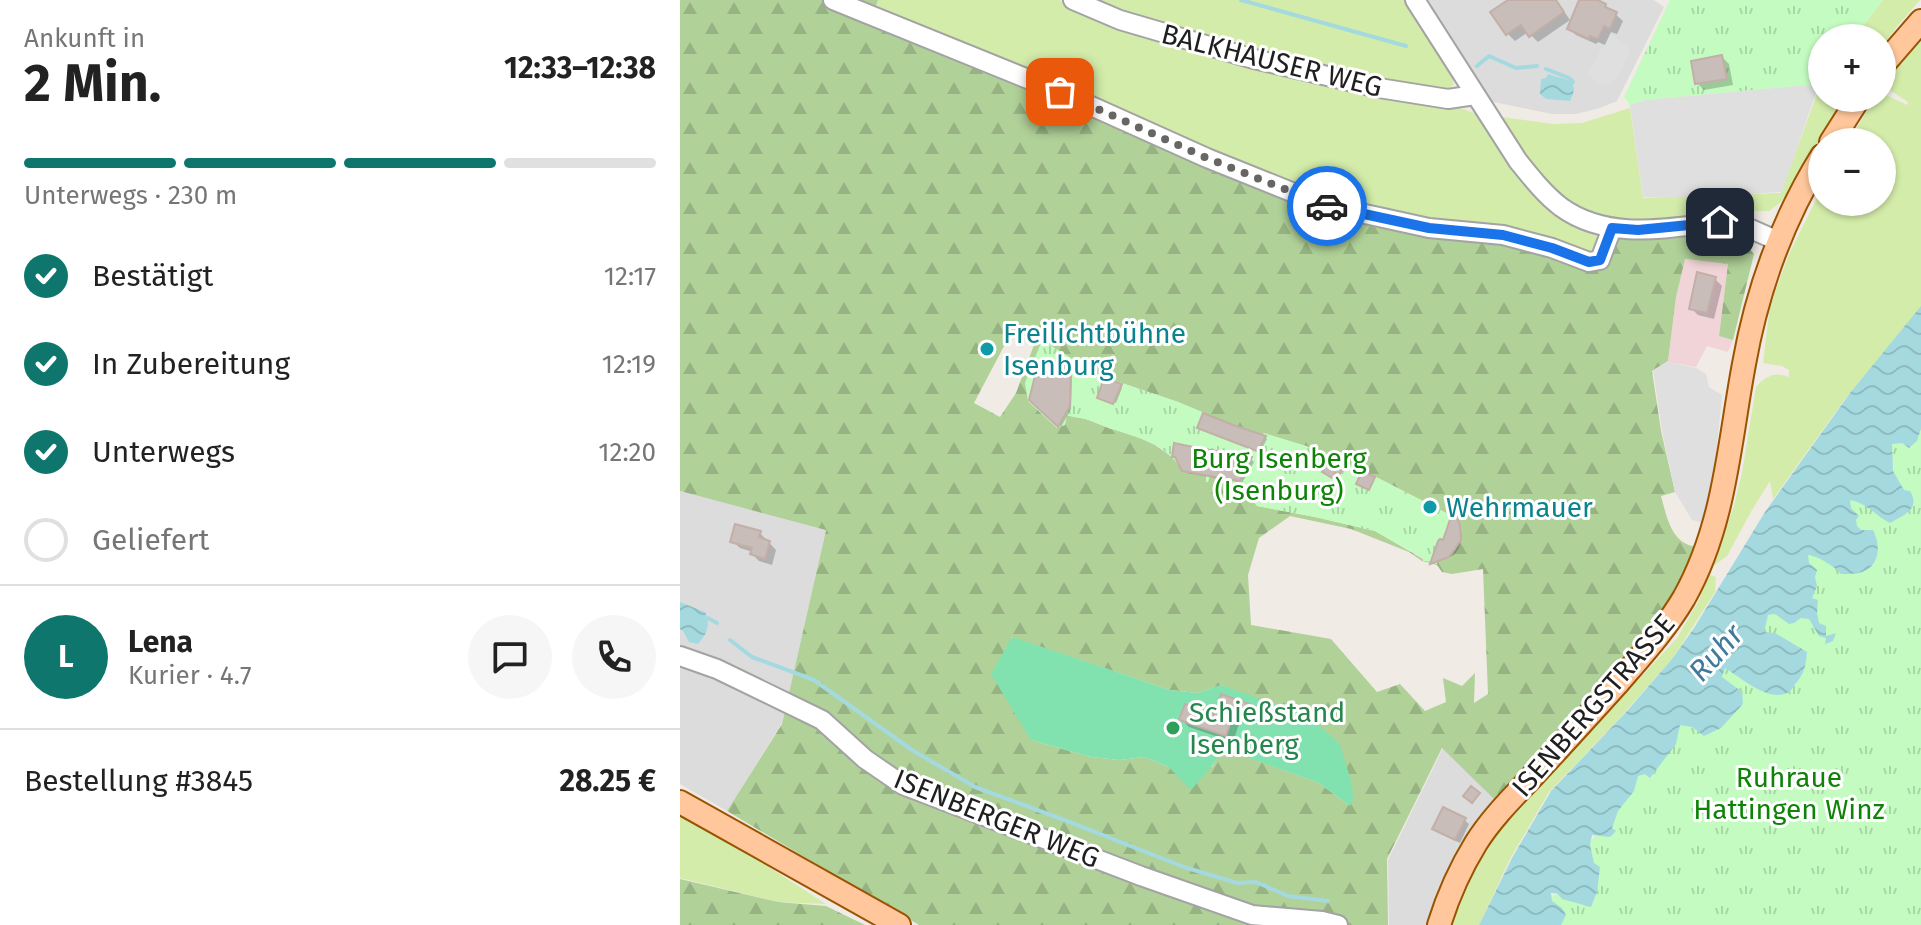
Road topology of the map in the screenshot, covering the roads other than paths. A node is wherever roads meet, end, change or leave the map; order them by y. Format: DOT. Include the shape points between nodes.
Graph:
graph roads {
  1 [pos="833,0"];
  2 [pos="1073,0"];
  3 [pos="1415,0"];
  4 [pos="1921,21"];
  5 [pos="1896,50"];
  6 [pos="1475,95"];
  7 [pos="1808,178"];
  8 [pos="1612,228"];
  9 [pos="1778,241"];
  10 [pos="680,656"];
  11 [pos="680,802"];
  12 [pos="899,925"];
  13 [pos="1338,925"];
  14 [pos="1439,925"];
  1 -- 8 [label="street" via="1324,205 1429,228 1503,235 1589,262 1600,260"];
  2 -- 6 [label="street, BALKHAUSER WEG" via="1120,20 1351,82 1448,99"];
  3 -- 6 [label="street"];
  4 -- 5 [label="main road"];
  6 -- 8 [label="street" via="1538,185 1573,215"];
  7 -- 9 [label="main road, ISENBERGSTRASSE"];
  8 -- 9 [label="street" via="1732,222"];
  9 -- 14 [label="main road, ISENBERGSTRASSE" via="1752,326 1722,495 1691,583 1656,639 1477,841"];
  10 -- 13 [label="street, ISENBERGER WEG" via="822,720 903,785 1252,915"];
  11 -- 12 [label="main road"];
}
